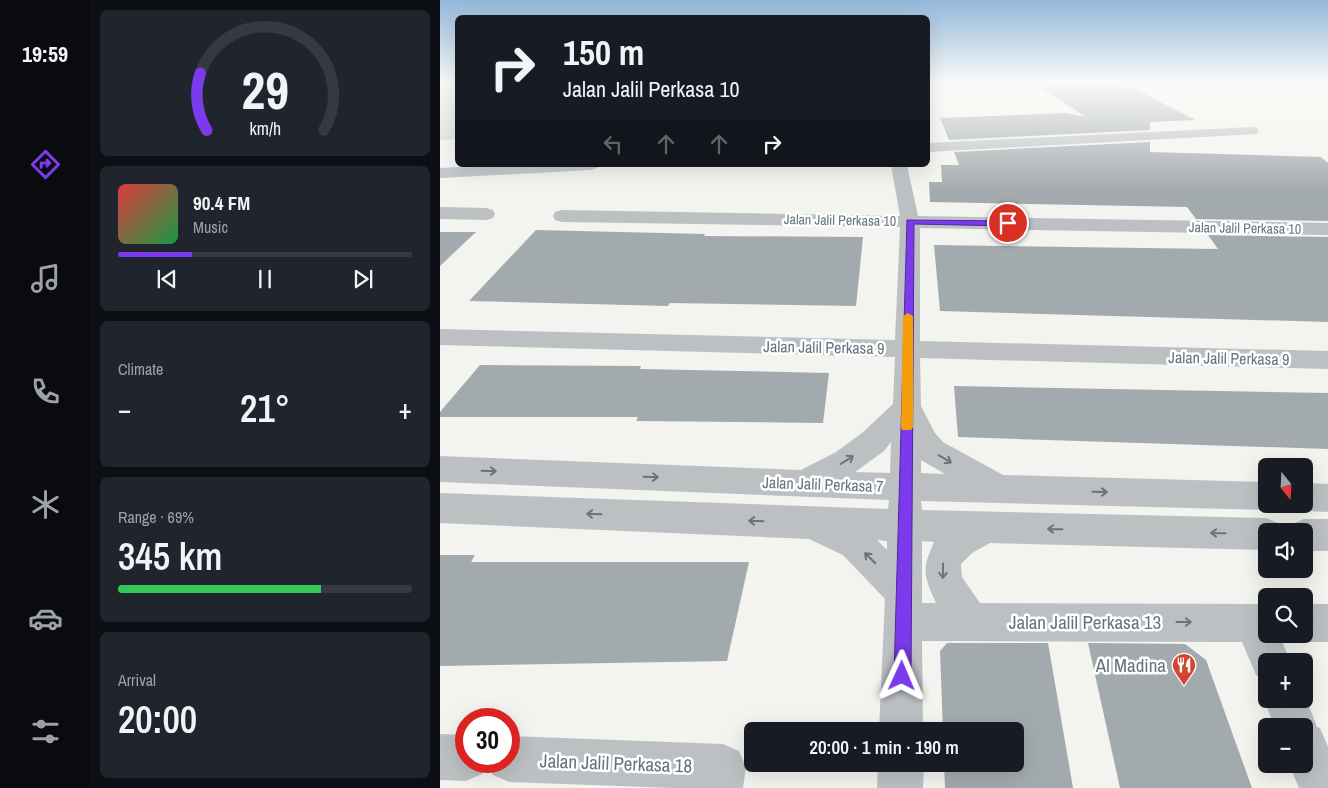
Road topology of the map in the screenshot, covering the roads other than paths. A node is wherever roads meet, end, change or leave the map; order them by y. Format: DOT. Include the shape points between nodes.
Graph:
graph roads {
  1 [pos="1252,131"];
  2 [pos="930,148"];
  3 [pos="553,167"];
  4 [pos="899,167"];
  5 [pos="440,173"];
  6 [pos="440,213"];
  7 [pos="486,214"];
  8 [pos="562,216"];
  9 [pos="910,222"];
  10 [pos="1328,230"];
  11 [pos="440,338"];
  12 [pos="908,350"];
  13 [pos="1328,360"];
  14 [pos="907,407"];
  15 [pos="440,469"];
  16 [pos="804,483"];
  17 [pos="906,487"];
  18 [pos="998,489"];
  19 [pos="1258,496"];
  20 [pos="1313,497"];
  21 [pos="1328,498"];
  22 [pos="440,508"];
  23 [pos="805,523"];
  24 [pos="905,525"];
  25 [pos="987,527"];
  26 [pos="1258,534"];
  27 [pos="1313,535"];
  28 [pos="1328,535"];
  29 [pos="904,607"];
  30 [pos="970,622"];
  31 [pos="1258,623"];
  32 [pos="1313,623"];
  33 [pos="1328,623"];
  34 [pos="901,722"];
  35 [pos="440,757"];
  36 [pos="455,758"];
  37 [pos="520,761"];
  38 [pos="1313,766"];
  39 [pos="901,772"];
  40 [pos="722,778"];
  41 [pos="900,788"];
  42 [pos="1322,788"];
  1 -- 2 [label="street"];
  3 -- 5 [label="street"];
  4 -- 9 [label="street"];
  6 -- 7 [label="street"];
  8 -- 9 [label="street, Jalan Jalil Perkasa 10"];
  9 -- 10 [label="street, Jalan Jalil Perkasa 10"];
  9 -- 12 [label="street"];
  11 -- 12 [label="street, Jalan Jalil Perkasa 9"];
  12 -- 13 [label="street, Jalan Jalil Perkasa 9"];
  12 -- 14 [label="street"];
  16 -- 14 [label="street, one-way" via="847,461 873,442"];
  14 -- 17 [label="street"];
  14 -- 18 [label="street, one-way" via="932,451"];
  15 -- 16 [label="street, Jalan Jalil Perkasa 7, one-way"];
  16 -- 17 [label="street, Jalan Jalil Perkasa 7"];
  17 -- 18 [label="street, Jalan Jalil Perkasa 7"];
  17 -- 24 [label="street"];
  18 -- 19 [label="street, Jalan Jalil Perkasa 7, one-way"];
  20 -- 21 [label="street"];
  23 -- 22 [label="street, one-way"];
  23 -- 24 [label="street"];
  29 -- 23 [label="street, one-way" via="855,543"];
  24 -- 25 [label="street"];
  24 -- 29 [label="street"];
  26 -- 25 [label="street, one-way"];
  25 -- 30 [label="street, one-way" via="955,545 942,567 942,578 948,590"];
  27 -- 28 [label="street"];
  29 -- 30 [label="street, Jalan Jalil Perkasa 13"];
  29 -- 34 [label="street"];
  30 -- 31 [label="street, Jalan Jalil Perkasa 13, one-way"];
  32 -- 33 [label="street"];
  35 -- 36 [label="street"];
  37 -- 40 [label="street, Jalan Jalil Perkasa 18"];
  38 -- 42 [label="street"];
  39 -- 41 [label="street"];
}
